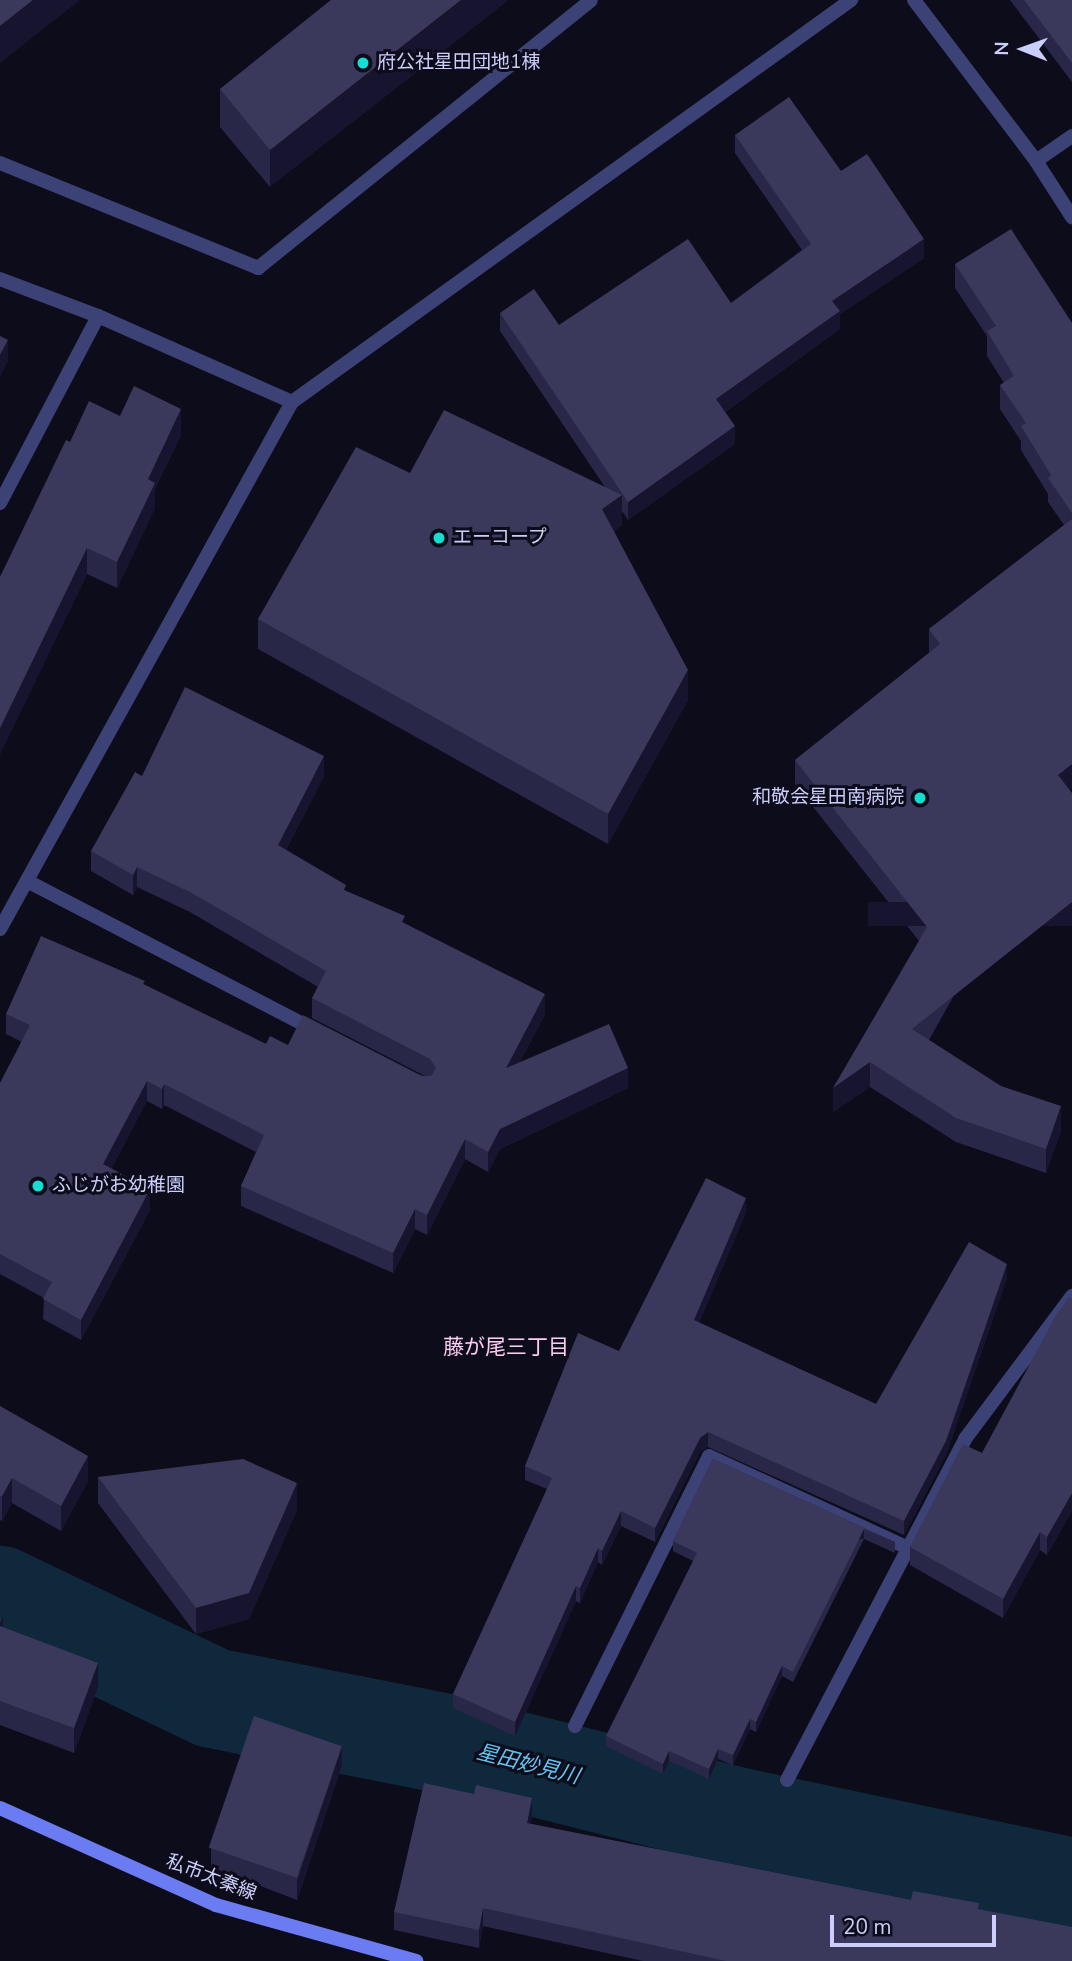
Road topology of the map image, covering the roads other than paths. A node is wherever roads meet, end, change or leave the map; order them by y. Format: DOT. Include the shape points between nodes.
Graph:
graph roads {
  1 [pos="591,0"];
  2 [pos="851,0"];
  3 [pos="914,0"];
  4 [pos="1072,136"];
  5 [pos="1036,161"];
  6 [pos="0,163"];
  7 [pos="1072,218"];
  8 [pos="0,279"];
  9 [pos="98,316"];
  10 [pos="292,401"];
  11 [pos="0,503"];
  12 [pos="27,881"];
  13 [pos="0,929"];
  14 [pos="329,1038"];
  15 [pos="1072,1296"];
  16 [pos="908,1548"];
  17 [pos="575,1726"];
  18 [pos="788,1780"];
  19 [pos="0,1808"];
  20 [pos="416,1961"];
  1 -- 6 [label="street" via="258,268"];
  2 -- 10 [label="street"];
  3 -- 5 [label="street"];
  4 -- 5 [label="street"];
  5 -- 7 [label="street"];
  8 -- 9 [label="street"];
  9 -- 10 [label="street"];
  9 -- 11 [label="street"];
  10 -- 12 [label="street"];
  12 -- 13 [label="street"];
  12 -- 14 [label="street"];
  15 -- 16 [label="street" via="965,1440"];
  16 -- 17 [label="street" via="709,1456"];
  16 -- 18 [label="street"];
  19 -- 20 [label="main road, 私市太秦線" via="216,1905"];
}
